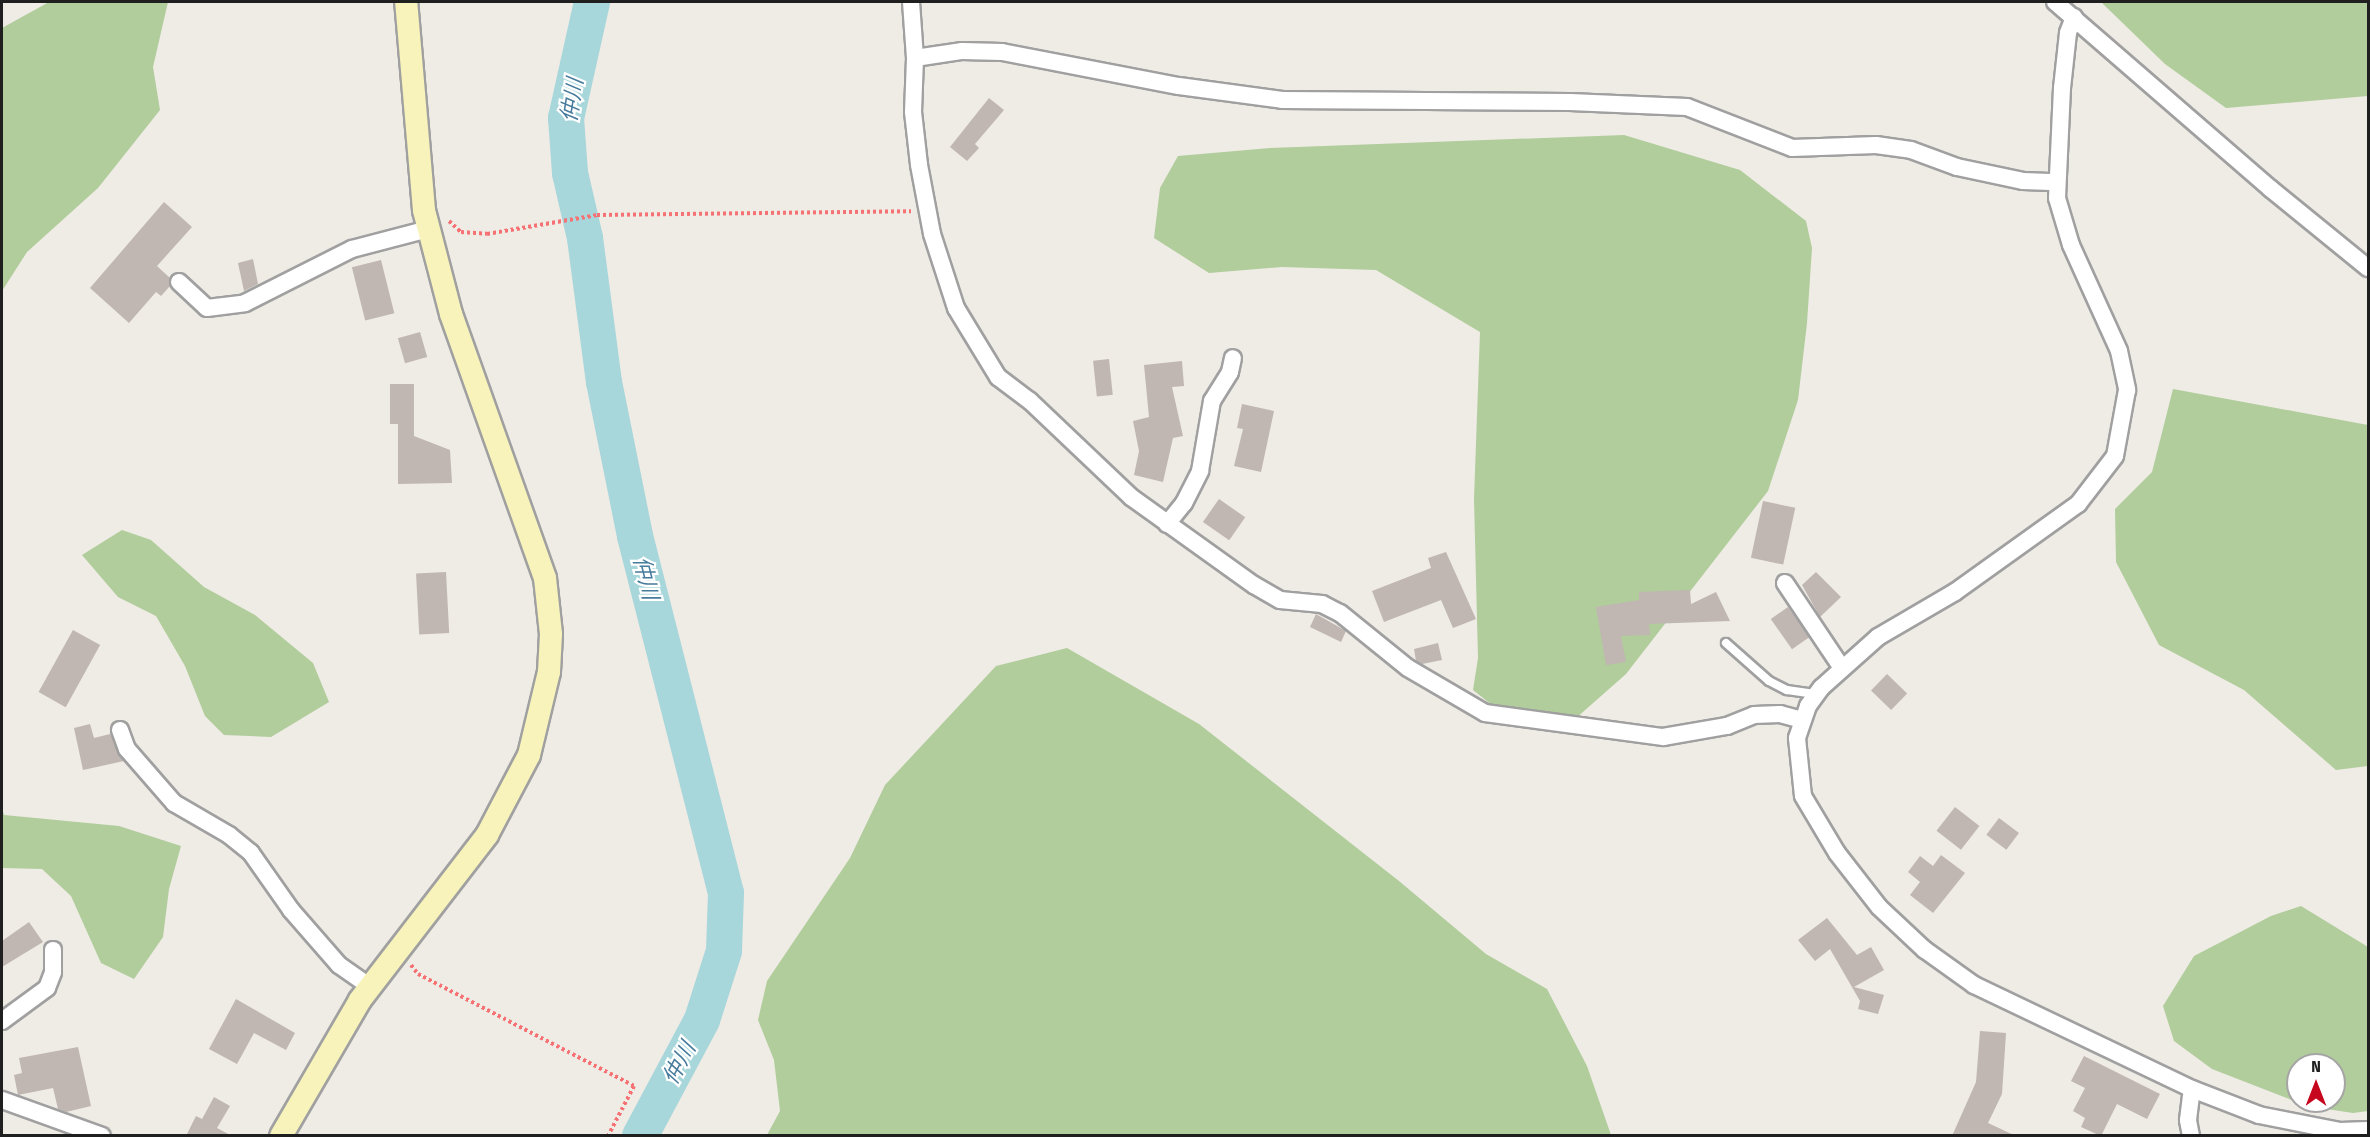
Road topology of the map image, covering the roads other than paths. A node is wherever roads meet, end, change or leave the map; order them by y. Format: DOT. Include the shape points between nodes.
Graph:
graph roads {
  1 [pos="406,2"];
  2 [pos="912,2"];
  3 [pos="2055,2"];
  4 [pos="2074,17"];
  5 [pos="915,58"];
  6 [pos="2056,182"];
  7 [pos="431,236"];
  8 [pos="2368,268"];
  9 [pos="179,282"];
  10 [pos="1233,358"];
  11 [pos="1167,524"];
  12 [pos="1785,583"];
  13 [pos="1726,643"];
  14 [pos="1842,668"];
  15 [pos="1817,694"];
  16 [pos="1802,720"];
  17 [pos="120,730"];
  18 [pos="53,950"];
  19 [pos="370,987"];
  20 [pos="2,1020"];
  21 [pos="2192,1089"];
  22 [pos="2,1100"];
  23 [pos="2368,1130"];
  24 [pos="102,1136"];
  25 [pos="281,1136"];
  26 [pos="2191,1136"];
  1 -- 7 [label="street" via="424,210"];
  2 -- 5 [label="street"];
  3 -- 4 [label="street"];
  4 -- 6 [label="street" via="2068,33 2062,88"];
  4 -- 8 [label="street"];
  5 -- 6 [label="street" via="962,51 1002,52 1179,86 1281,100 1687,107 1792,148 1876,145 1911,150 1956,167 2023,181"];
  5 -- 11 [label="street" via="912,112 926,206 956,308 998,377 1038,408 1131,497"];
  6 -- 14 [label="street" via="2071,245 2119,351 2127,390 2115,456 2078,504 1955,592 1878,637"];
  7 -- 9 [label="street" via="352,249 245,303 207,308"];
  7 -- 19 [label="street" via="451,314 536,546 545,578 551,634 541,716 514,786 487,835"];
  10 -- 11 [label="street" via="1230,372 1212,401 1200,471 1184,503"];
  11 -- 16 [label="street" via="1280,600 1322,604 1340,613 1408,668 1485,713 1663,737 1727,726 1754,715 1780,714"];
  12 -- 14 [label="street"];
  13 -- 15 [label="lane" via="1769,681 1787,690"];
  14 -- 15 [label="street"];
  15 -- 16 [label="street"];
  16 -- 21 [label="street" via="1797,761 1803,796 1837,853 1879,907 1925,950 1974,985"];
  17 -- 19 [label="street" via="127,749 174,803 229,835 251,853 291,910 339,965"];
  18 -- 20 [label="street" via="53,972 47,988"];
  19 -- 25 [label="street" via="332,1043"];
  21 -- 23 [label="street" via="2259,1115 2340,1131"];
  21 -- 26 [label="street" via="2188,1120"];
  22 -- 24 [label="street"];
}
